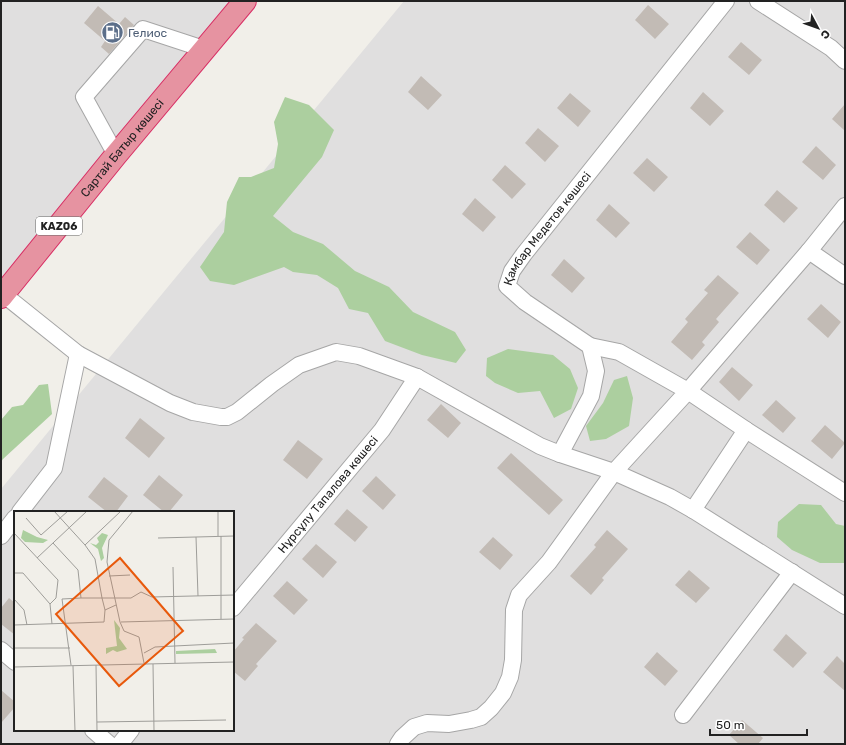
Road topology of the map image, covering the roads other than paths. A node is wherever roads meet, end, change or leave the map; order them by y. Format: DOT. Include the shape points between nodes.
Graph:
graph roads {
  1 [pos="245,1"];
  2 [pos="726,1"];
  3 [pos="758,1"];
  4 [pos="204,49"];
  5 [pos="845,61"];
  6 [pos="116,155"];
  7 [pos="845,206"];
  8 [pos="809,251"];
  9 [pos="845,276"];
  10 [pos="2,295"];
  11 [pos="590,346"];
  12 [pos="78,354"];
  13 [pos="417,377"];
  14 [pos="688,391"];
  15 [pos="746,430"];
  16 [pos="560,454"];
  17 [pos="614,472"];
  18 [pos="845,493"];
  19 [pos="693,510"];
  20 [pos="21,511"];
  21 [pos="14,519"];
  22 [pos="1,536"];
  23 [pos="792,572"];
  24 [pos="845,606"];
  25 [pos="234,607"];
  26 [pos="1,650"];
  27 [pos="14,661"];
  28 [pos="683,715"];
  29 [pos="94,731"];
  30 [pos="130,731"];
  31 [pos="109,744"];
  32 [pos="120,744"];
  33 [pos="398,744"];
  1 -- 4 [label="highway, Сартай Батыр көшесі / KАZ06"];
  2 -- 11 [label="street, Қамбар Медетов көшесі" via="512,271 507,286 525,302"];
  3 -- 5 [label="street" via="831,48"];
  4 -- 6 [label="highway, Сартай Батыр көшесі / KАZ06"];
  4 -- 6 [label="street" via="143,29 84,97"];
  6 -- 10 [label="highway, Сартай Батыр көшесі / KАZ06"];
  7 -- 8 [label="street"];
  8 -- 9 [label="street"];
  8 -- 14 [label="street"];
  10 -- 12 [label="street"];
  11 -- 14 [label="street" via="619,352"];
  11 -- 16 [label="street" via="596,371 591,396"];
  12 -- 13 [label="street" via="170,403 193,412 220,417 237,412 299,365 336,352 359,356"];
  12 -- 20 [label="street" via="54,468"];
  13 -- 16 [label="street" via="540,446"];
  13 -- 25 [label="street, Нұрсұлу Тапалова көшесі" via="382,430"];
  14 -- 15 [label="street"];
  14 -- 17 [label="street"];
  15 -- 18 [label="street"];
  15 -- 19 [label="street"];
  16 -- 17 [label="street"];
  17 -- 19 [label="street"];
  17 -- 33 [label="street" via="549,562 519,595 514,610 513,660 510,677 503,693 481,717 449,724 427,723 414,727"];
  19 -- 23 [label="street"];
  21 -- 22 [label="street"];
  23 -- 24 [label="street"];
  23 -- 28 [label="street"];
  26 -- 27 [label="street"];
  29 -- 31 [label="street"];
  30 -- 32 [label="street"];
}
